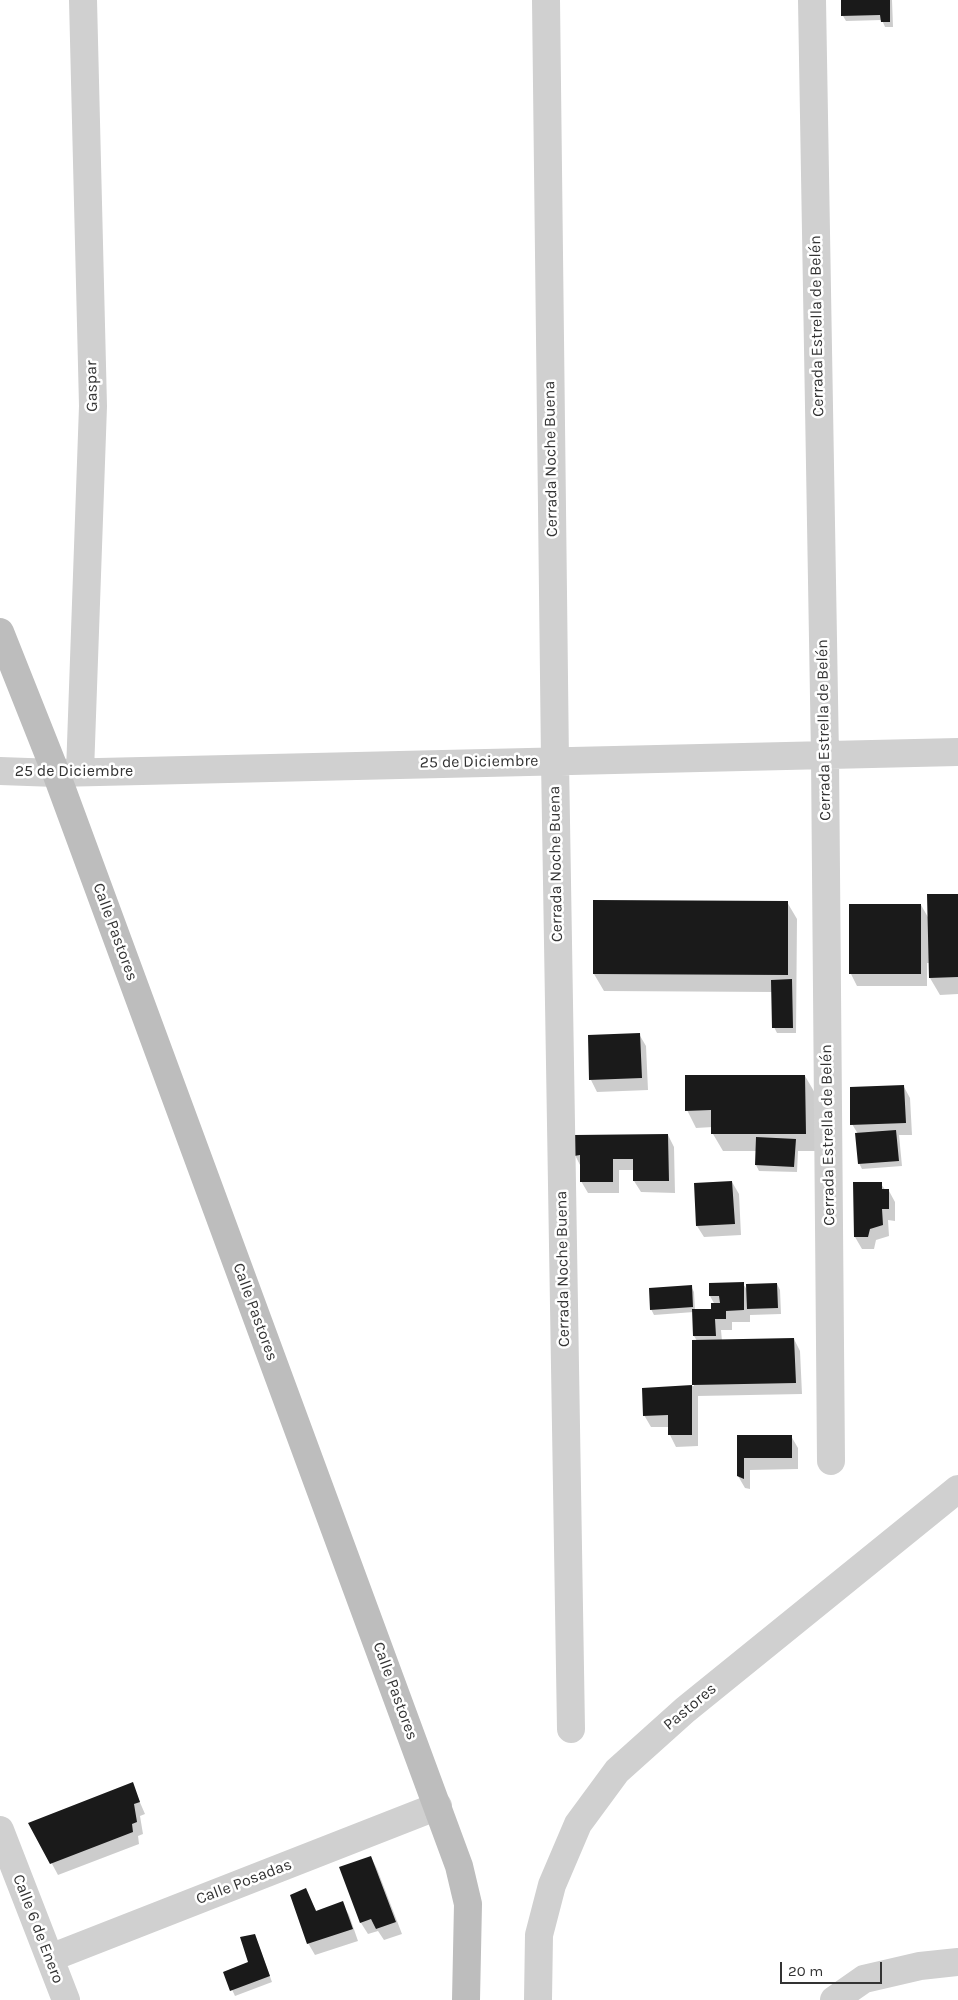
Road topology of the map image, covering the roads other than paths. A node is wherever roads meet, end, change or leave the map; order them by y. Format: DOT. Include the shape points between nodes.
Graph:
graph roads {
  1 [pos="82,0"];
  2 [pos="546,0"];
  3 [pos="812,0"];
  4 [pos="0,632"];
  5 [pos="958,752"];
  6 [pos="825,755"];
  7 [pos="554,760"];
  8 [pos="0,771"];
  9 [pos="68,772"];
  10 [pos="831,1461"];
  11 [pos="958,1489"];
  12 [pos="571,1729"];
  13 [pos="438,1806"];
  14 [pos="0,1830"];
  15 [pos="50,1958"];
  16 [pos="958,1962"];
  17 [pos="66,2000"];
  18 [pos="466,2000"];
  19 [pos="538,2000"];
  20 [pos="834,2000"];
  1 -- 9 [label="street, Gaspar" via="93,406"];
  2 -- 7 [label="street, Cerrada Noche Buena"];
  3 -- 6 [label="street, Cerrada Estrella de Belén"];
  4 -- 9 [label="street, Calle Pastores"];
  5 -- 6 [label="street, 25 de Diciembre"];
  6 -- 7 [label="street, 25 de Diciembre"];
  6 -- 10 [label="street, Cerrada Estrella de Belén"];
  7 -- 9 [label="street, 25 de Diciembre"];
  7 -- 12 [label="street, Cerrada Noche Buena"];
  8 -- 9 [label="street, 25 de Diciembre"];
  9 -- 13 [label="street, Calle Pastores"];
  11 -- 19 [label="street, Pastores" via="685,1710 616,1771 578,1824 552,1885 539,1935"];
  13 -- 15 [label="street, Calle Posadas"];
  13 -- 18 [label="street, Calle Pastores" via="460,1866 468,1904"];
  14 -- 15 [label="street, Calle 6 de Enero"];
  15 -- 17 [label="street, Calle 6 de Enero"];
  16 -- 20 [label="street" via="920,1966 864,1979"];
}
